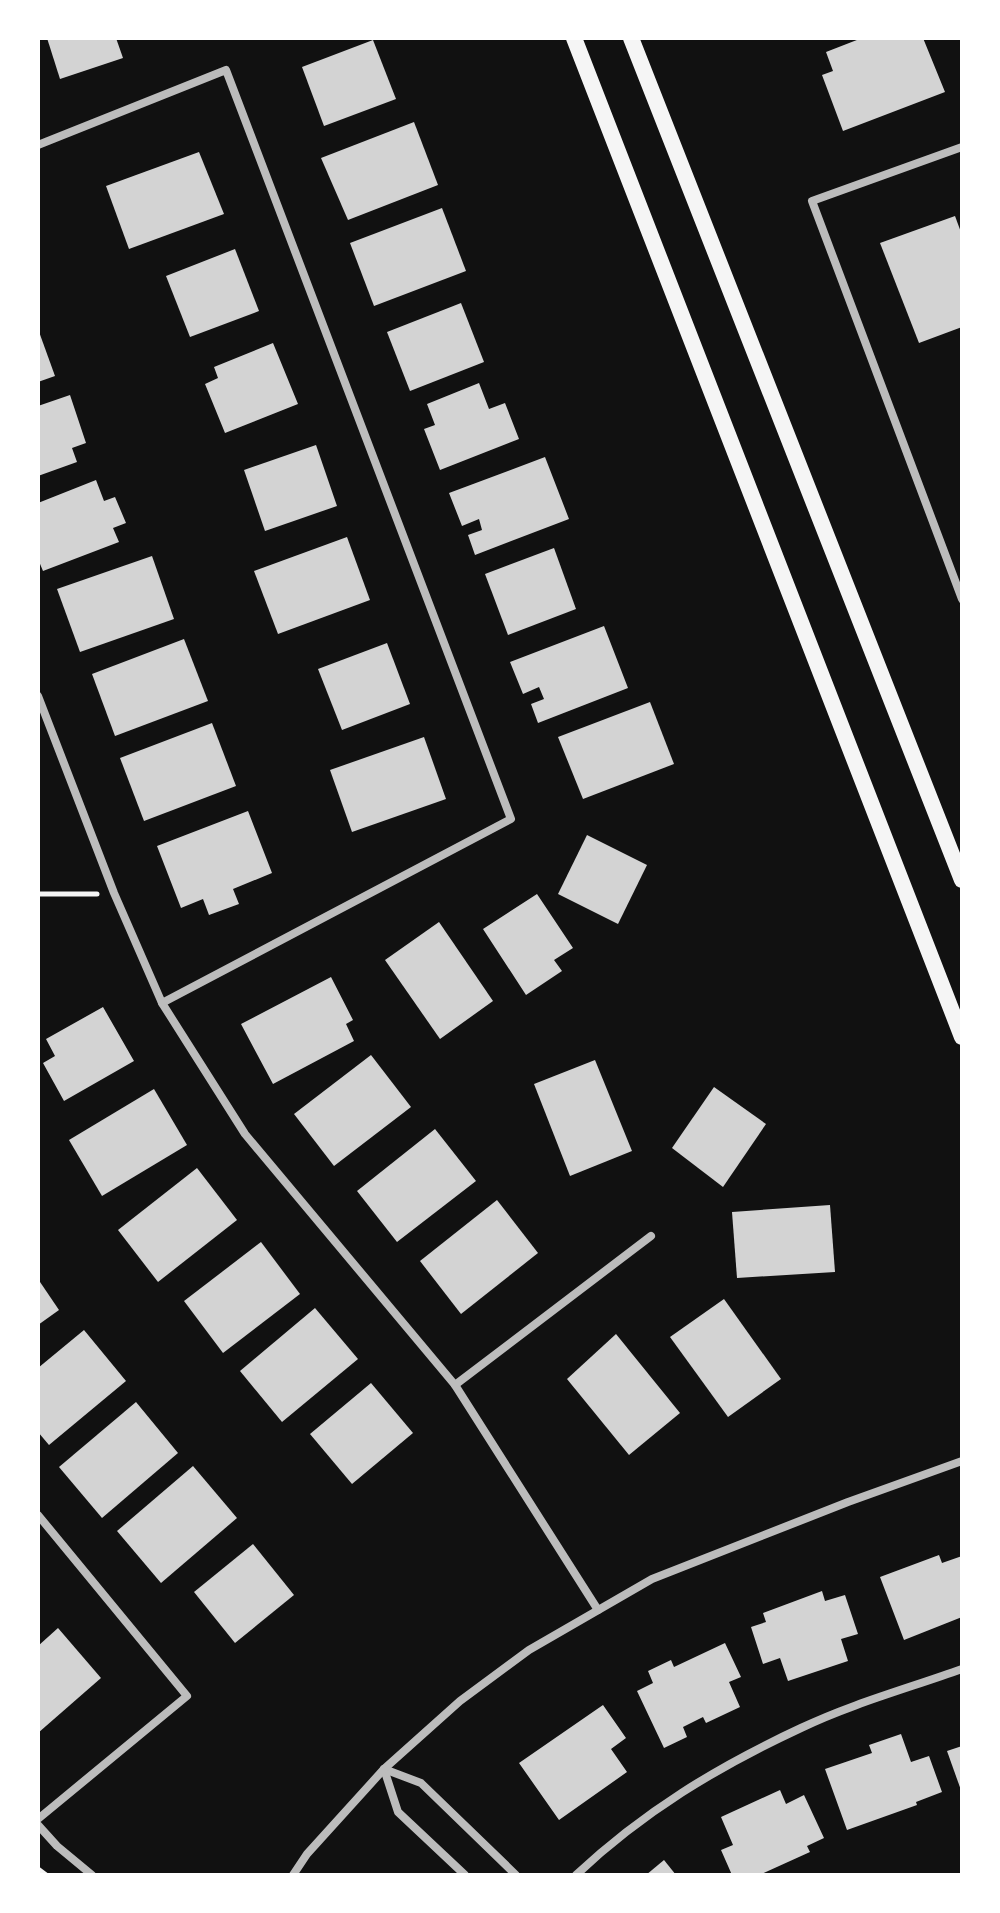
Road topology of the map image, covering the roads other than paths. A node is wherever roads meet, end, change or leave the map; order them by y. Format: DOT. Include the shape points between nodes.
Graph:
graph roads {
  1 [pos="574,38"];
  2 [pos="631,38"];
  3 [pos="38,145"];
  4 [pos="962,147"];
  5 [pos="962,599"];
  6 [pos="38,696"];
  7 [pos="962,880"];
  8 [pos="162,1003"];
  9 [pos="962,1037"];
  10 [pos="651,1236"];
  11 [pos="455,1385"];
  12 [pos="962,1461"];
  13 [pos="38,1515"];
  14 [pos="598,1610"];
  15 [pos="962,1669"];
  16 [pos="384,1769"];
  17 [pos="38,1819"];
  18 [pos="38,1825"];
  19 [pos="92,1875"];
  20 [pos="293,1875"];
  21 [pos="465,1875"];
  22 [pos="516,1875"];
  23 [pos="576,1875"];
  1 -- 9 [label="main road"];
  2 -- 7 [label="main road"];
  3 -- 8 [label="street" via="226,70 511,819"];
  4 -- 5 [label="street" via="812,201"];
  6 -- 8 [label="street"];
  8 -- 11 [label="street" via="245,1134"];
  10 -- 11 [label="street"];
  11 -- 14 [label="street"];
  12 -- 14 [label="street" via="652,1579"];
  13 -- 17 [label="street" via="187,1696"];
  14 -- 16 [label="street" via="460,1701"];
  15 -- 23 [label="street" via="803,1727 695,1782 615,1838"];
  16 -- 20 [label="street"];
  16 -- 21 [label="street" via="398,1812"];
  16 -- 22 [label="street" via="421,1783"];
  18 -- 19 [label="street"];
}
